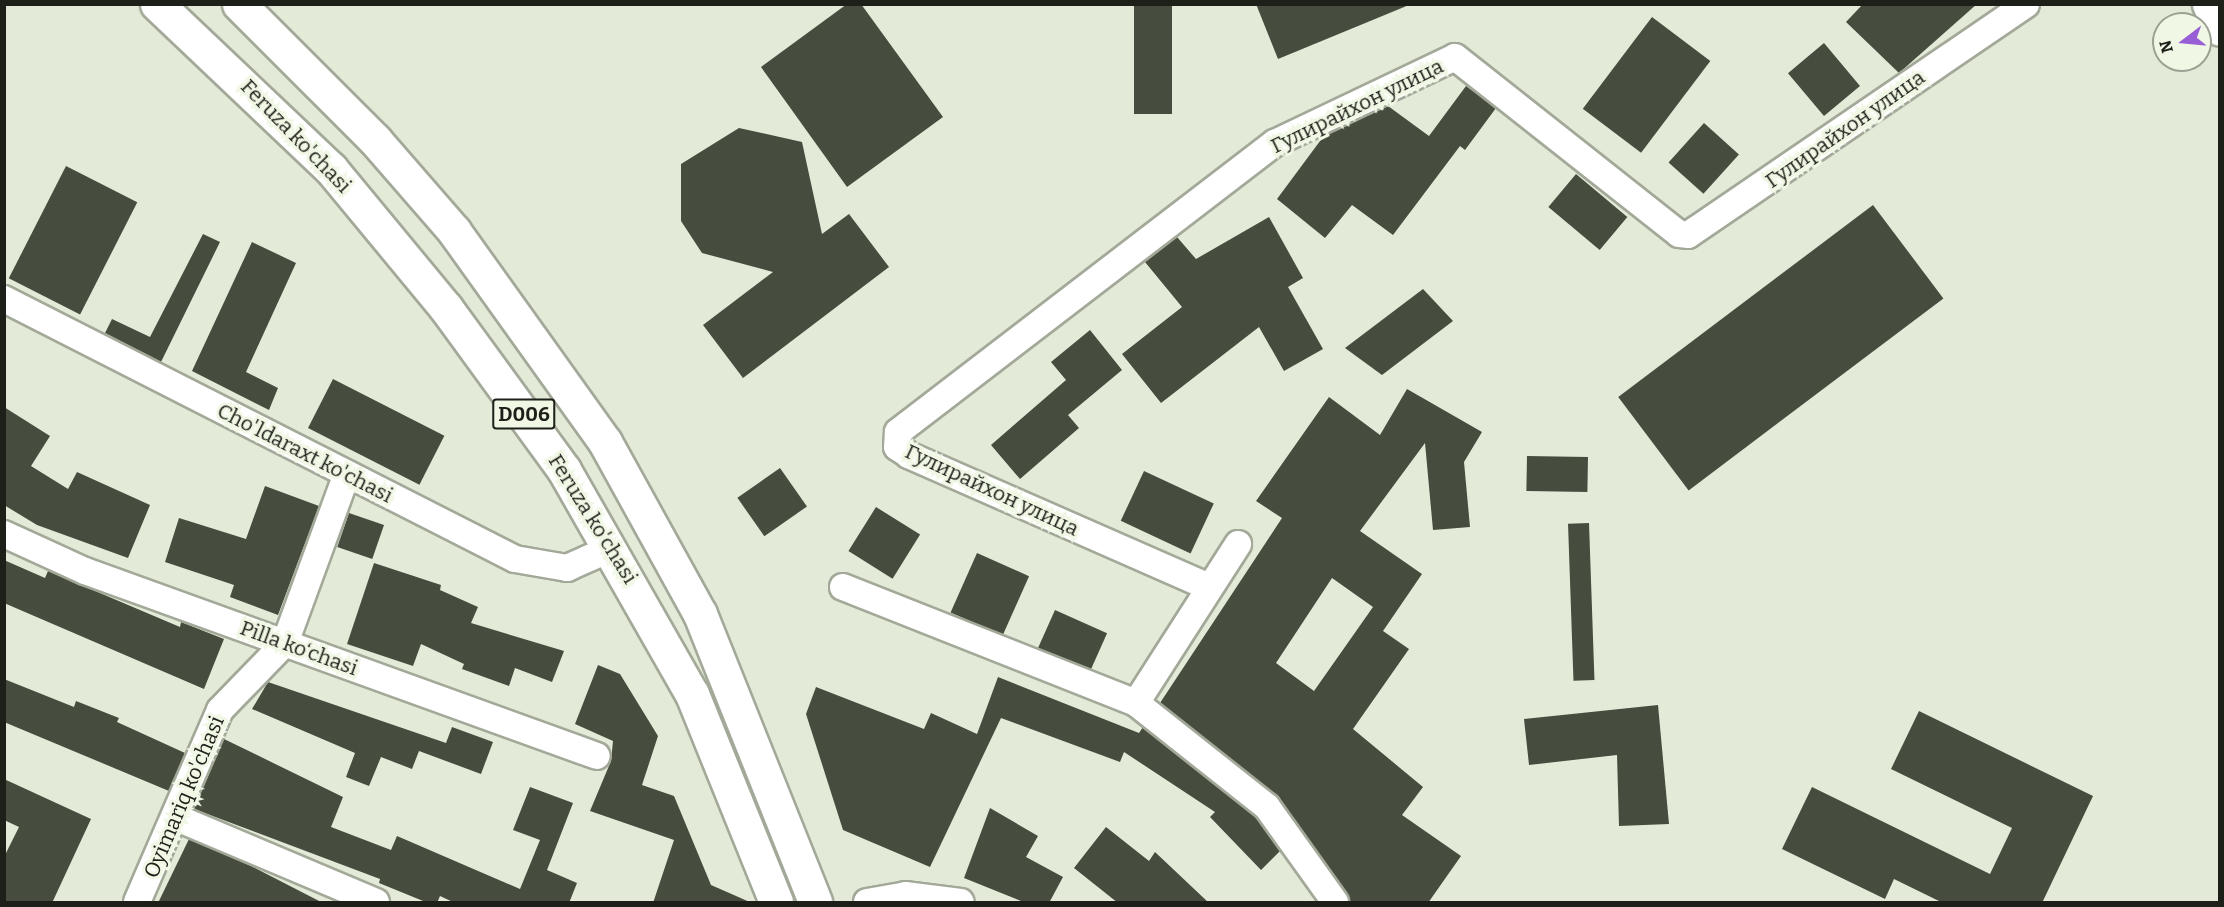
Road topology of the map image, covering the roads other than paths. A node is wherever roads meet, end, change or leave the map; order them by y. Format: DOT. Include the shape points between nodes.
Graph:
graph roads {
  1 [pos="157,4"];
  2 [pos="239,4"];
  3 [pos="2026,4"];
  4 [pos="2209,4"];
  5 [pos="2220,29"];
  6 [pos="4,299"];
  7 [pos="347,474"];
  8 [pos="4,534"];
  9 [pos="1238,544"];
  10 [pos="612,548"];
  11 [pos="843,587"];
  12 [pos="1209,587"];
  13 [pos="285,643"];
  14 [pos="1136,703"];
  15 [pos="597,756"];
  16 [pos="177,818"];
  17 [pos="137,903"];
  18 [pos="376,903"];
  19 [pos="777,903"];
  20 [pos="815,903"];
  21 [pos="867,903"];
  22 [pos="961,903"];
  23 [pos="1335,903"];
  1 -- 10 [label="main road, Feruza ko'chasi / D006" via="294,130 390,236 506,387"];
  2 -- 20 [label="main road, D006" via="375,140 454,231 605,442 700,614"];
  3 -- 12 [label="street, Гулирайхон улица" via="1688,235 1679,234 1455,57 1275,143 898,432 897,447 909,455"];
  4 -- 5 [label="main road"];
  6 -- 7 [label="street, Cho'ldaraxt ko'chasi"];
  7 -- 10 [label="street, Cho'ldaraxt ko'chasi" via="533,565 584,564"];
  7 -- 13 [label="street, Oyimariq ko'chasi"];
  8 -- 13 [label="street, Pilla ko‘chasi" via="85,570"];
  9 -- 12 [label="street"];
  10 -- 19 [label="main road, Feruza ko'chasi / D006" via="692,694"];
  11 -- 14 [label="street"];
  12 -- 14 [label="street"];
  13 -- 15 [label="street, Pilla ko‘chasi"];
  13 -- 16 [label="street, Oyimariq ko'chasi" via="220,710"];
  14 -- 23 [label="street" via="1267,807"];
  16 -- 17 [label="street, Oyimariq ko'chasi"];
  16 -- 18 [label="street"];
  21 -- 22 [label="street" via="906,895"];
}
